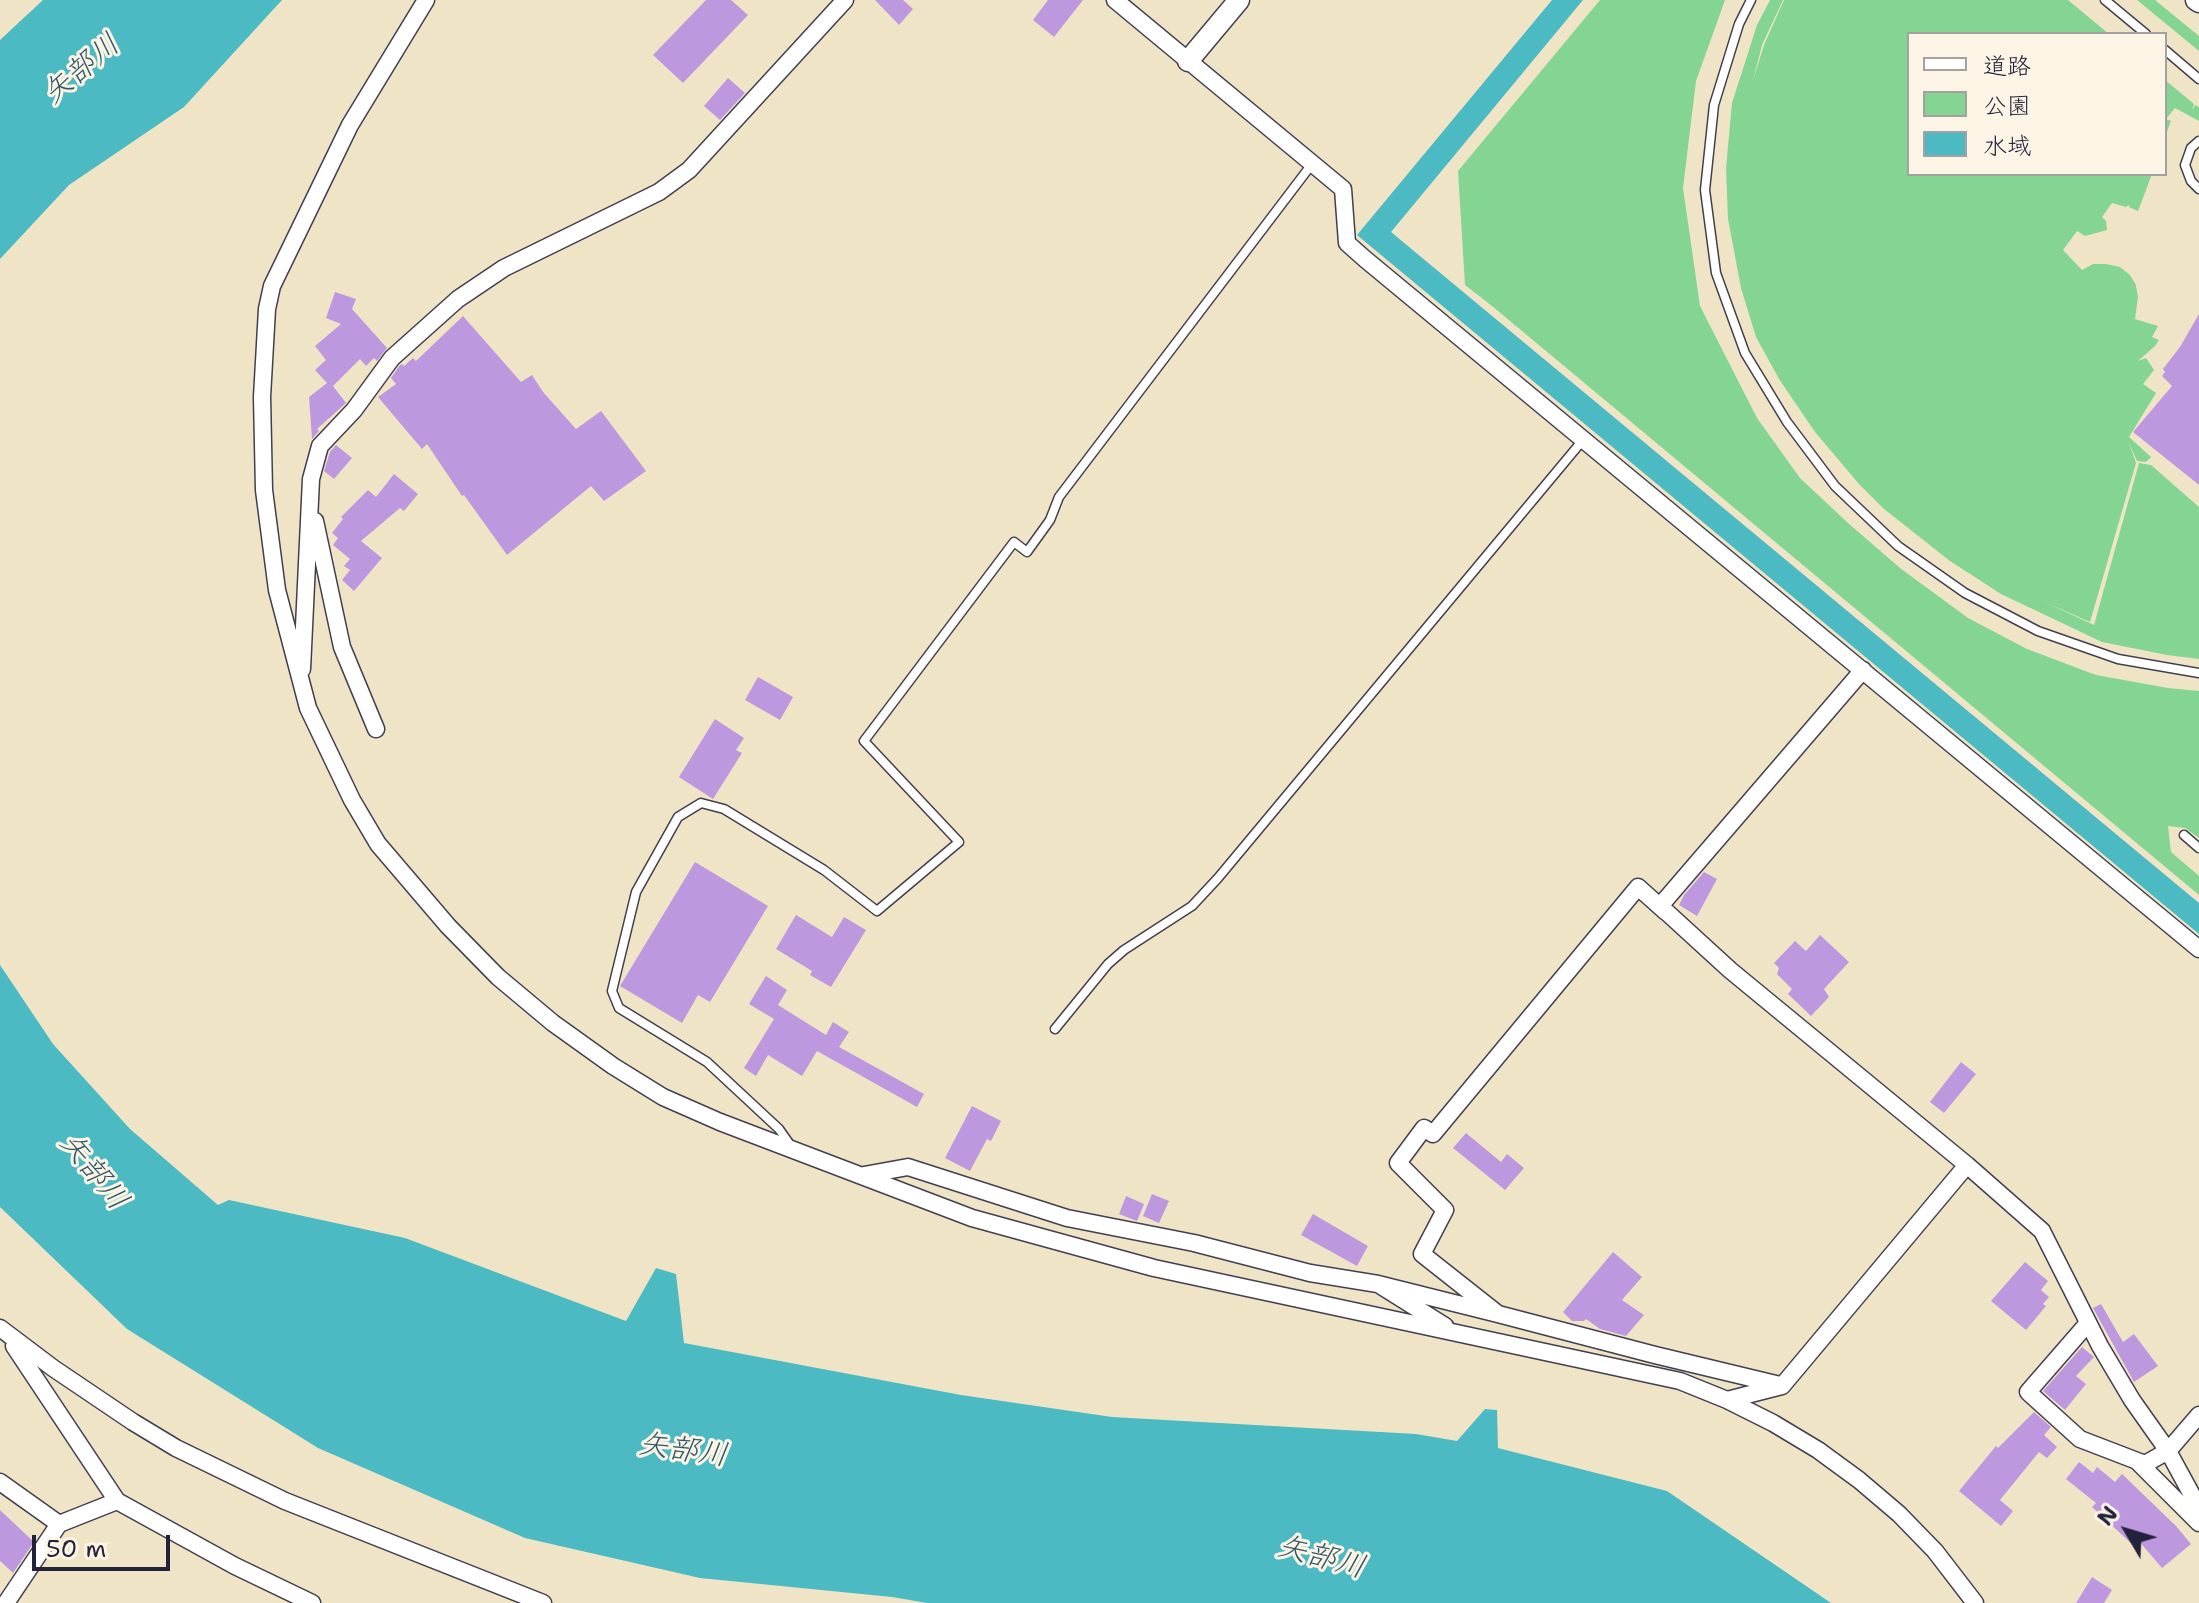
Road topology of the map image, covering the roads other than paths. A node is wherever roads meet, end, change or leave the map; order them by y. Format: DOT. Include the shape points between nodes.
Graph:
graph roads {
  1 [pos="426,0"];
  2 [pos="845,0"];
  3 [pos="1115,0"];
  4 [pos="1239,0"];
  5 [pos="1751,0"];
  6 [pos="2105,0"];
  7 [pos="2144,32"];
  8 [pos="2167,52"];
  9 [pos="1188,61"];
  10 [pos="2199,79"];
  11 [pos="2199,141"];
  12 [pos="1312,163"];
  13 [pos="2199,189"];
  14 [pos="1583,440"];
  15 [pos="310,500"];
  16 [pos="1863,670"];
  17 [pos="2199,673"];
  18 [pos="302,689"];
  19 [pos="376,729"];
  20 [pos="2184,835"];
  21 [pos="2199,848"];
  22 [pos="1666,912"];
  23 [pos="2199,949"];
  24 [pos="1055,1029"];
  25 [pos="794,1149"];
  26 [pos="1967,1165"];
  27 [pos="862,1176"];
  28 [pos="1378,1284"];
  29 [pos="1498,1314"];
  30 [pos="2088,1323"];
  31 [pos="4,1331"];
  32 [pos="1455,1333"];
  33 [pos="1782,1386"];
  34 [pos="1727,1400"];
  35 [pos="2199,1415"];
  36 [pos="2168,1451"];
  37 [pos="2138,1462"];
  38 [pos="0,1482"];
  39 [pos="117,1501"];
  40 [pos="2199,1508"];
  41 [pos="2199,1523"];
  42 [pos="59,1524"];
  43 [pos="6,1603"];
  44 [pos="312,1603"];
  45 [pos="543,1603"];
  46 [pos="1975,1603"];
  1 -- 18 [label="street" via="350,125 272,286 267,309 264,490 277,590"];
  2 -- 15 [label="street" via="689,170 659,192 504,268 458,299 392,358 320,446"];
  3 -- 9 [label="street"];
  4 -- 9 [label="street"];
  5 -- 17 [label="lane" via="1714,105 1705,190 1716,273 1745,353 1787,422 1835,486 1898,546 1965,593 2038,631 2118,659"];
  6 -- 7 [label="lane"];
  8 -- 10 [label="lane"];
  9 -- 12 [label="street"];
  11 -- 13 [label="lane" via="2185,165"];
  12 -- 14 [label="street" via="1343,189 1347,243"];
  12 -- 25 [label="lane" via="1059,497 1027,552 1014,542 864,741 959,842 877,911 787,847 724,809 701,803 678,817 636,892 612,991 619,1008 707,1062"];
  14 -- 16 [label="street"];
  14 -- 24 [label="lane" via="1218,878 1192,906 1116,957"];
  15 -- 18 [label="street"];
  15 -- 19 [label="street" via="342,647"];
  16 -- 22 [label="street" via="1660,906"];
  16 -- 23 [label="street"];
  18 -- 25 [label="street" via="378,844 498,977 553,1023 663,1097"];
  20 -- 21 [label="lane"];
  22 -- 26 [label="street"];
  22 -- 29 [label="street" via="1638,887 1433,1134 1424,1128 1398,1163 1445,1210 1422,1254"];
  25 -- 27 [label="street"];
  26 -- 30 [label="street" via="2042,1231"];
  26 -- 33 [label="street"];
  27 -- 28 [label="street" via="908,1167 1067,1218"];
  27 -- 32 [label="street" via="972,1218 1154,1268"];
  28 -- 29 [label="street"];
  28 -- 32 [label="street"];
  29 -- 33 [label="street"];
  30 -- 36 [label="street"];
  30 -- 37 [label="street" via="2028,1392 2080,1439"];
  31 -- 39 [label="street"];
  31 -- 45 [label="street" via="176,1448 299,1507"];
  32 -- 34 [label="street" via="1680,1381"];
  33 -- 34 [label="street"];
  34 -- 46 [label="street" via="1818,1450 1859,1480 1935,1551"];
  35 -- 36 [label="street"];
  36 -- 37 [label="street" via="2145,1464"];
  36 -- 40 [label="street"];
  37 -- 41 [label="street"];
  38 -- 42 [label="street"];
  39 -- 42 [label="street"];
  39 -- 44 [label="street"];
  42 -- 43 [label="street"];
}
